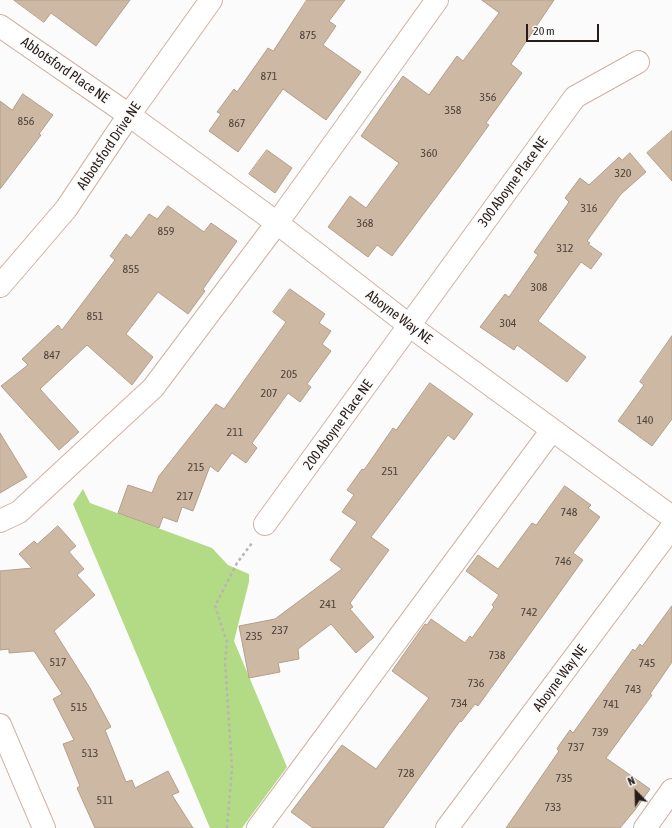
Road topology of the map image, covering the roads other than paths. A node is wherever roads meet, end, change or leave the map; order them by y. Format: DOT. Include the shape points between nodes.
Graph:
graph roads {
  1 [pos="211,0"];
  2 [pos="437,0"];
  3 [pos="0,26"];
  4 [pos="638,62"];
  5 [pos="129,115"];
  6 [pos="276,223"];
  7 [pos="0,286"];
  8 [pos="410,326"];
  9 [pos="552,430"];
  10 [pos="672,517"];
  11 [pos="0,520"];
  12 [pos="265,524"];
  13 [pos="672,527"];
  14 [pos="0,725"];
  15 [pos="672,790"];
  16 [pos="44,828"];
  17 [pos="258,828"];
  18 [pos="447,828"];
  19 [pos="645,828"];
  1 -- 5 [label="street, Abbotsford Drive NE"];
  2 -- 6 [label="street"];
  3 -- 5 [label="street, Abbotsford Place NE"];
  4 -- 8 [label="street, 300 Aboyne Place NE" via="575,97"];
  5 -- 6 [label="street, Aboyne Way NE"];
  5 -- 7 [label="street, Abbotsford Drive NE" via="66,209"];
  6 -- 8 [label="street, Aboyne Way NE"];
  6 -- 11 [label="street" via="153,388 19,512"];
  8 -- 9 [label="street, Aboyne Way NE"];
  8 -- 12 [label="street, 200 Aboyne Place NE"];
  9 -- 10 [label="street, Aboyne Way NE"];
  9 -- 17 [label="street"];
  13 -- 18 [label="street, Aboyne Way NE"];
  14 -- 16 [label="street"];
  15 -- 19 [label="street"];
}
